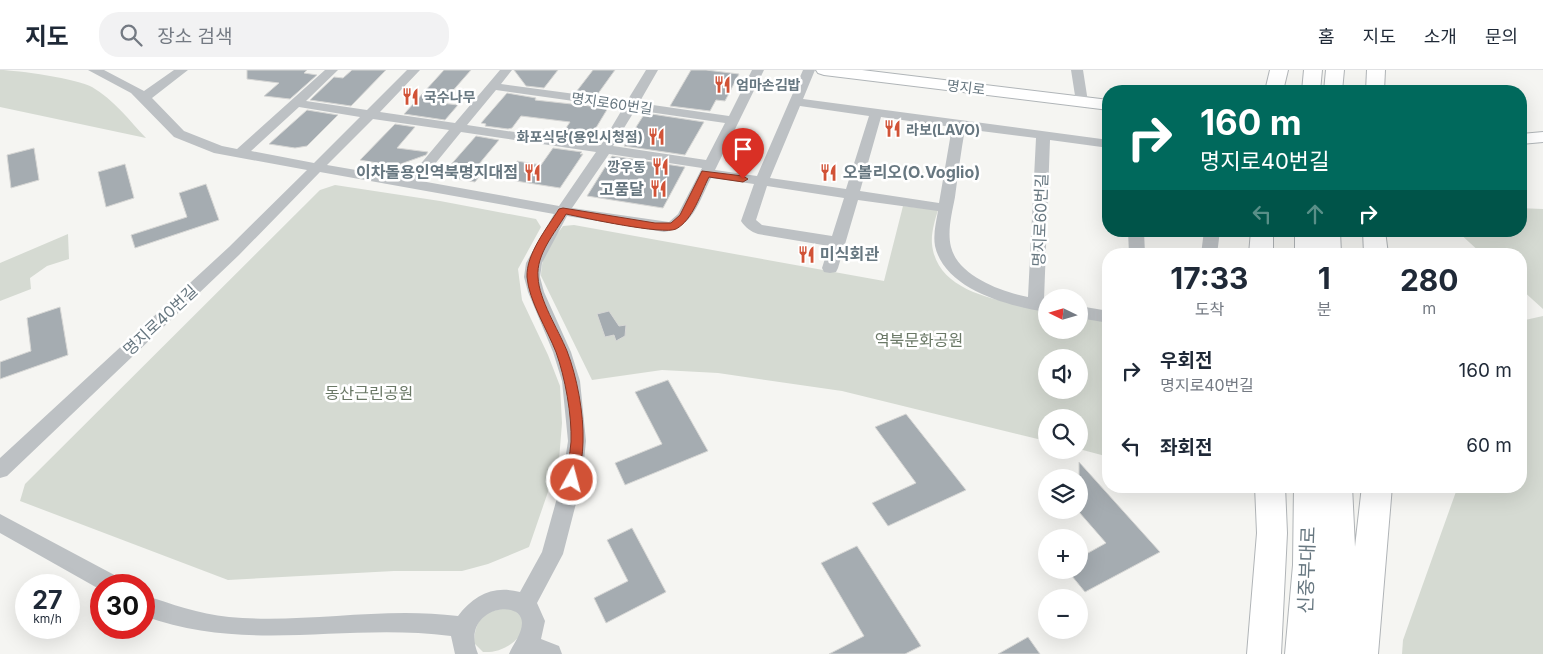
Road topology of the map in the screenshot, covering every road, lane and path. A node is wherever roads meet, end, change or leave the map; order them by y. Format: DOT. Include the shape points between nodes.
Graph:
graph roads {
  1 [pos="94,70"];
  2 [pos="182,70"];
  3 [pos="332,70"];
  4 [pos="414,70"];
  5 [pos="506,70"];
  6 [pos="652,70"];
  7 [pos="758,70"];
  8 [pos="809,70"];
  9 [pos="824,70"];
  10 [pos="1077,70"];
  11 [pos="1279,70"];
  12 [pos="1312,70"];
  13 [pos="1335,70"];
  14 [pos="1376,70"];
  15 [pos="1275,85"];
  16 [pos="1311,85"];
  17 [pos="1334,85"];
  18 [pos="1375,85"];
  19 [pos="492,86"];
  20 [pos="144,97"];
  21 [pos="795,102"];
  22 [pos="1082,102"];
  23 [pos="296,104"];
  24 [pos="1102,104"];
  25 [pos="632,106"];
  26 [pos="876,113"];
  27 [pos="371,114"];
  28 [pos="732,120"];
  29 [pos="958,124"];
  30 [pos="459,127"];
  31 [pos="1043,135"];
  32 [pos="1543,138"];
  33 [pos="1527,139"];
  34 [pos="1102,143"];
  35 [pos="605,149"];
  36 [pos="240,154"];
  37 [pos="318,167"];
  38 [pos="708,169"];
  39 [pos="762,181"];
  40 [pos="411,184"];
  41 [pos="851,194"];
  42 [pos="945,208"];
  43 [pos="563,211"];
  44 [pos="837,242"];
  45 [pos="830,268"];
  46 [pos="1041,289"];
  47 [pos="1038,304"];
  48 [pos="1088,313"];
  49 [pos="1102,315"];
  50 [pos="0,470"];
  51 [pos="1270,493"];
  52 [pos="1308,493"];
  53 [pos="1337,493"];
  54 [pos="1377,493"];
  55 [pos="0,524"];
  56 [pos="92,574"];
  57 [pos="525,603"];
  58 [pos="155,610"];
  59 [pos="464,627"];
  60 [pos="524,650"];
  61 [pos="467,654"];
  62 [pos="551,654"];
  63 [pos="1264,654"];
  64 [pos="1302,654"];
  65 [pos="1334,654"];
  66 [pos="1361,654"];
  1 -- 20 [label="street"];
  2 -- 20 [label="street"];
  3 -- 23 [label="street"];
  4 -- 27 [label="street, 명지로40번길"];
  5 -- 19 [label="street"];
  6 -- 25 [label="street"];
  7 -- 28 [label="street"];
  8 -- 21 [label="street"];
  9 -- 22 [label="main road, 명지로"];
  10 -- 22 [label="street"];
  11 -- 15 [label="highway"];
  12 -- 16 [label="highway"];
  13 -- 17 [label="highway"];
  14 -- 18 [label="highway"];
  19 -- 25 [label="street, 명지로60번길"];
  19 -- 30 [label="street"];
  20 -- 36 [label="street" via="179,134 219,150"];
  21 -- 26 [label="street"];
  21 -- 39 [label="street"];
  22 -- 24 [label="main road, 명지로"];
  23 -- 27 [label="street"];
  23 -- 36 [label="street"];
  25 -- 28 [label="street, 명지로60번길"];
  25 -- 35 [label="street"];
  26 -- 29 [label="street"];
  26 -- 41 [label="street"];
  27 -- 30 [label="street"];
  27 -- 37 [label="street, 명지로40번길"];
  28 -- 38 [label="street"];
  29 -- 31 [label="street"];
  29 -- 42 [label="street, 명지로60번길"];
  30 -- 35 [label="street"];
  30 -- 40 [label="street"];
  31 -- 34 [label="street"];
  31 -- 46 [label="street, 명지로60번길"];
  32 -- 33 [label="main road"];
  35 -- 38 [label="street"];
  35 -- 43 [label="street"];
  36 -- 37 [label="street"];
  37 -- 40 [label="street"];
  37 -- 50 [label="street, 명지로40번길" via="227,258"];
  38 -- 39 [label="street"];
  38 -- 43 [label="street" via="684,217 673,226"];
  39 -- 41 [label="street"];
  39 -- 44 [label="street" via="749,215 748,221 752,226"];
  40 -- 43 [label="street"];
  41 -- 42 [label="street"];
  41 -- 44 [label="street"];
  42 -- 47 [label="street, 명지로60번길" via="943,247 948,259 963,275 998,296"];
  43 -- 57 [label="street" via="538,253 532,277 571,382 577,441 572,480 552,554"];
  44 -- 45 [label="street"];
  48 -- 49 [label="street"];
  51 -- 63 [label="highway" via="1272,533"];
  52 -- 64 [label="highway, 신중부대로" via="1309,565"];
  53 -- 65 [label="highway, 신중부대로" via="1340,552"];
  54 -- 66 [label="highway"];
  55 -- 56 [label="street"];
  57 -- 59 [label="street" via="515,598 491,600 475,611"];
  57 -- 60 [label="street" via="535,622 534,633"];
  58 -- 59 [label="street" via="188,622 225,628 298,630 396,622"];
  59 -- 61 [label="street" via="463,648"];
  60 -- 62 [label="street"];
}
